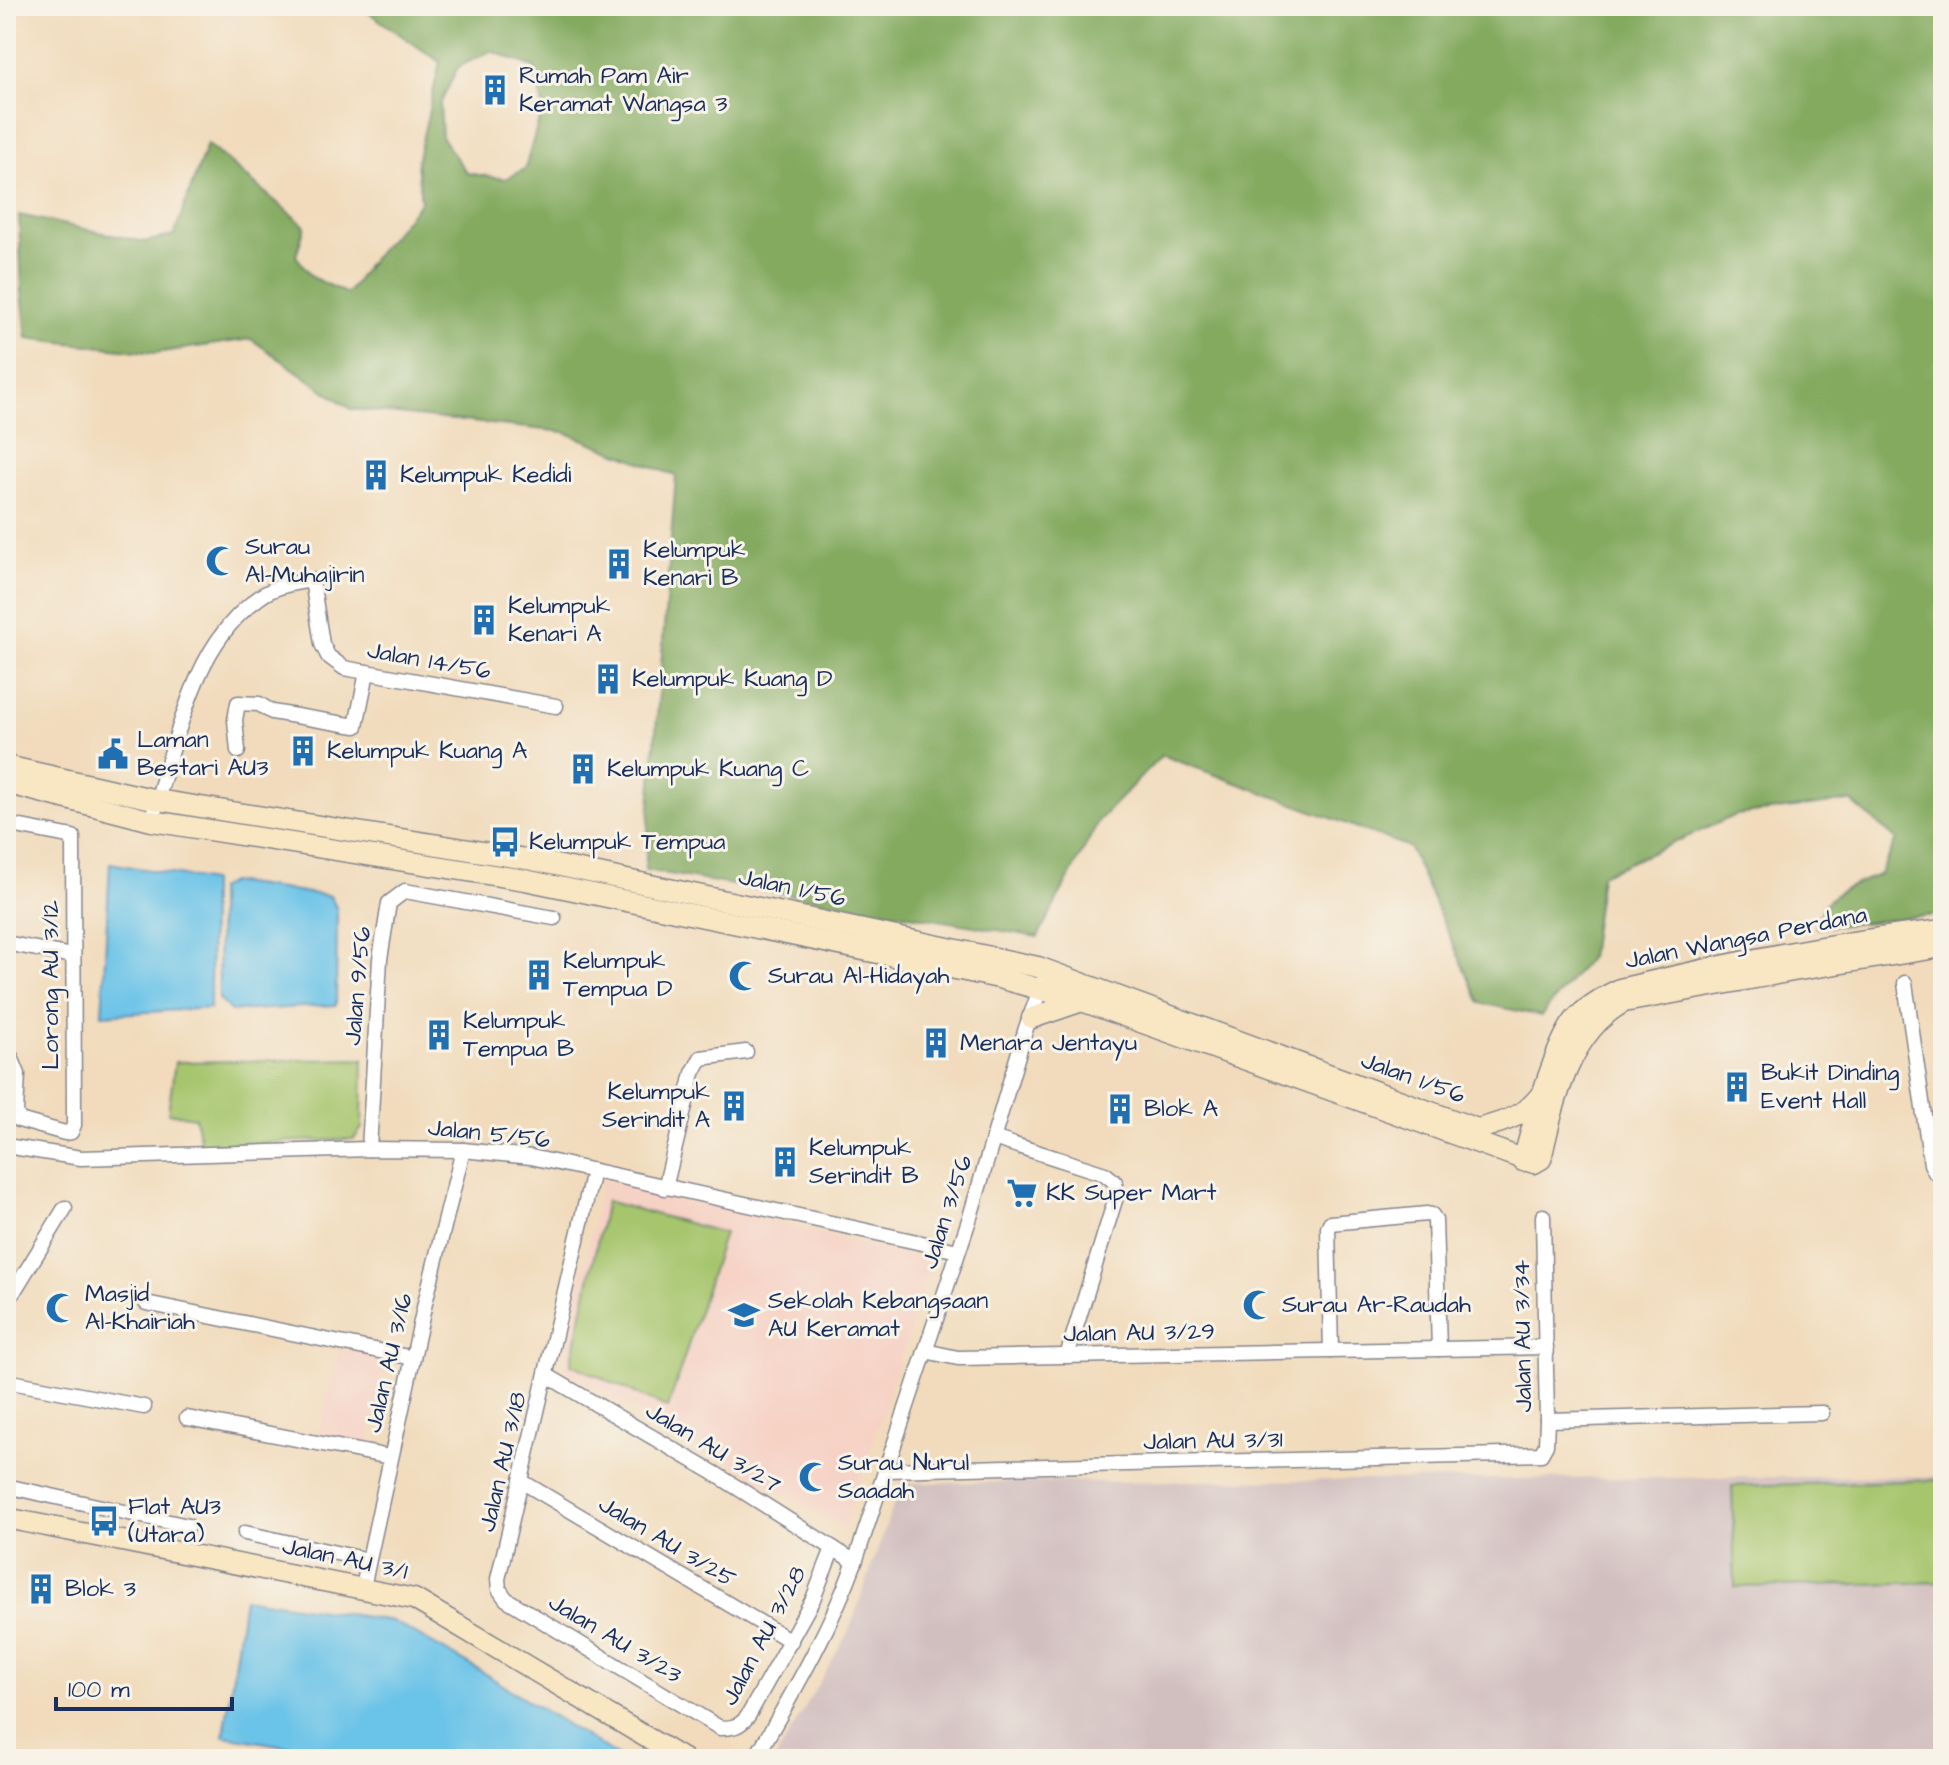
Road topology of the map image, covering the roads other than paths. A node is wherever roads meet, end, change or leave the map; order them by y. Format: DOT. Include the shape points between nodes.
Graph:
graph roads {
  1 [pos="6,274"];
  2 [pos="6,285"];
  3 [pos="367,672"];
  4 [pos="556,706"];
  5 [pos="238,751"];
  6 [pos="6,766"];
  7 [pos="6,783"];
  8 [pos="157,800"];
  9 [pos="152,821"];
  10 [pos="6,824"];
  11 [pos="554,918"];
  12 [pos="1943,930"];
  13 [pos="6,943"];
  14 [pos="1943,947"];
  15 [pos="72,956"];
  16 [pos="999,978"];
  17 [pos="1039,979"];
  18 [pos="1905,983"];
  19 [pos="1082,1001"];
  20 [pos="1027,1021"];
  21 [pos="746,1052"];
  22 [pos="6,1056"];
  23 [pos="1546,1087"];
  24 [pos="1478,1129"];
  25 [pos="993,1138"];
  26 [pos="6,1146"];
  27 [pos="369,1149"];
  28 [pos="463,1150"];
  29 [pos="1532,1156"];
  30 [pos="593,1171"];
  31 [pos="1939,1172"];
  32 [pos="670,1189"];
  33 [pos="65,1208"];
  34 [pos="1543,1216"];
  35 [pos="958,1251"];
  36 [pos="146,1303"];
  37 [pos="6,1304"];
  38 [pos="1546,1347"];
  39 [pos="1439,1349"];
  40 [pos="925,1351"];
  41 [pos="1331,1351"];
  42 [pos="1067,1356"];
  43 [pos="413,1358"];
  44 [pos="546,1375"];
  45 [pos="6,1381"];
  46 [pos="144,1407"];
  47 [pos="1822,1413"];
  48 [pos="187,1418"];
  49 [pos="1547,1420"];
  50 [pos="1541,1454"];
  51 [pos="390,1457"];
  52 [pos="886,1470"];
  53 [pos="521,1481"];
  54 [pos="6,1486"];
  55 [pos="6,1518"];
  56 [pos="188,1526"];
  57 [pos="245,1533"];
  58 [pos="833,1548"];
  59 [pos="368,1560"];
  60 [pos="855,1562"];
  61 [pos="498,1579"];
  62 [pos="363,1587"];
  63 [pos="791,1641"];
  64 [pos="720,1728"];
  65 [pos="683,1759"];
  66 [pos="755,1759"];
  1 -- 2 [label="street"];
  3 -- 4 [label="street, Jalan 14/56"];
  3 -- 5 [label="street" via="356,726 238,703"];
  3 -- 8 [label="street, Jalan 14/56" via="344,668 328,656 312,580 261,596 233,621 207,656"];
  6 -- 8 [label="main road, Jalan 1/56"];
  7 -- 9 [label="main road, Jalan 1/56"];
  8 -- 9 [label="street"];
  8 -- 17 [label="main road, Jalan 1/56" via="532,860"];
  9 -- 16 [label="main road, Jalan 1/56" via="525,880"];
  10 -- 15 [label="street, Lorong AU 3/12" via="73,837"];
  11 -- 27 [label="street, Jalan 9/56" via="405,891 389,903 380,959"];
  12 -- 23 [label="main road, Jalan Wangsa Perdana" via="1796,950 1620,989 1600,998 1573,1022"];
  13 -- 15 [label="street"];
  14 -- 29 [label="main road, Jalan Wangsa Perdana" via="1624,1002 1579,1043"];
  15 -- 22 [label="street, Lorong AU 3/12" via="71,1132 19,1120 18,1074"];
  16 -- 17 [label="main road, Jalan 1/56"];
  16 -- 20 [label="main road" via="1018,997"];
  17 -- 19 [label="main road, Jalan 1/56"];
  17 -- 20 [label="street, Jalan 3/56"];
  17 -- 24 [label="main road, Jalan 1/56"];
  18 -- 31 [label="street" via="1931,1164"];
  19 -- 20 [label="main road"];
  19 -- 29 [label="main road, Jalan 1/56"];
  20 -- 25 [label="street, Jalan 3/56"];
  21 -- 32 [label="street" via="701,1058"];
  23 -- 24 [label="main road" via="1515,1118"];
  23 -- 29 [label="main road, Jalan Wangsa Perdana"];
  24 -- 29 [label="main road, Jalan 1/56"];
  25 -- 35 [label="street, Jalan 3/56"];
  25 -- 42 [label="street" via="1105,1174 1115,1182 1116,1197"];
  26 -- 27 [label="street, Jalan 5/56" via="81,1158"];
  27 -- 28 [label="street, Jalan 5/56"];
  28 -- 30 [label="street, Jalan 5/56"];
  28 -- 43 [label="street, Jalan AU 3/16"];
  30 -- 32 [label="street, Jalan 5/56"];
  30 -- 44 [label="street, Jalan AU 3/18"];
  32 -- 35 [label="street, Jalan 5/56"];
  33 -- 37 [label="street"];
  34 -- 38 [label="street, Jalan AU 3/34"];
  35 -- 40 [label="street, Jalan 3/56"];
  36 -- 43 [label="street"];
  38 -- 39 [label="street, Jalan AU 3/29"];
  38 -- 49 [label="street, Jalan AU 3/34"];
  39 -- 41 [label="street, Jalan AU 3/29"];
  39 -- 41 [label="street" via="1432,1215 1330,1223"];
  40 -- 42 [label="street, Jalan AU 3/29" via="958,1358"];
  40 -- 52 [label="street, Jalan 3/56"];
  41 -- 42 [label="street, Jalan AU 3/29"];
  43 -- 51 [label="street, Jalan AU 3/16"];
  44 -- 53 [label="street, Jalan AU 3/18"];
  44 -- 58 [label="street, Jalan AU 3/27"];
  45 -- 46 [label="street"];
  47 -- 49 [label="street"];
  48 -- 51 [label="street"];
  49 -- 50 [label="street, Jalan AU 3/34"];
  50 -- 52 [label="street, Jalan AU 3/31"];
  51 -- 59 [label="street, Jalan AU 3/16"];
  52 -- 60 [label="street, Jalan 3/56"];
  53 -- 61 [label="street, Jalan AU 3/18"];
  53 -- 63 [label="street, Jalan AU 3/25"];
  54 -- 56 [label="street"];
  55 -- 62 [label="main road, Jalan AU 3/1"];
  57 -- 59 [label="street"];
  58 -- 60 [label="street, Jalan AU 3/27"];
  58 -- 63 [label="street, Jalan AU 3/28"];
  59 -- 62 [label="street, Jalan AU 3/16"];
  60 -- 66 [label="street, Jalan 3/56" via="813,1659"];
  61 -- 64 [label="street, Jalan AU 3/23" via="506,1599"];
  62 -- 65 [label="main road, Jalan AU 3/1" via="414,1599"];
  63 -- 64 [label="street, Jalan AU 3/28" via="741,1725"];
}
